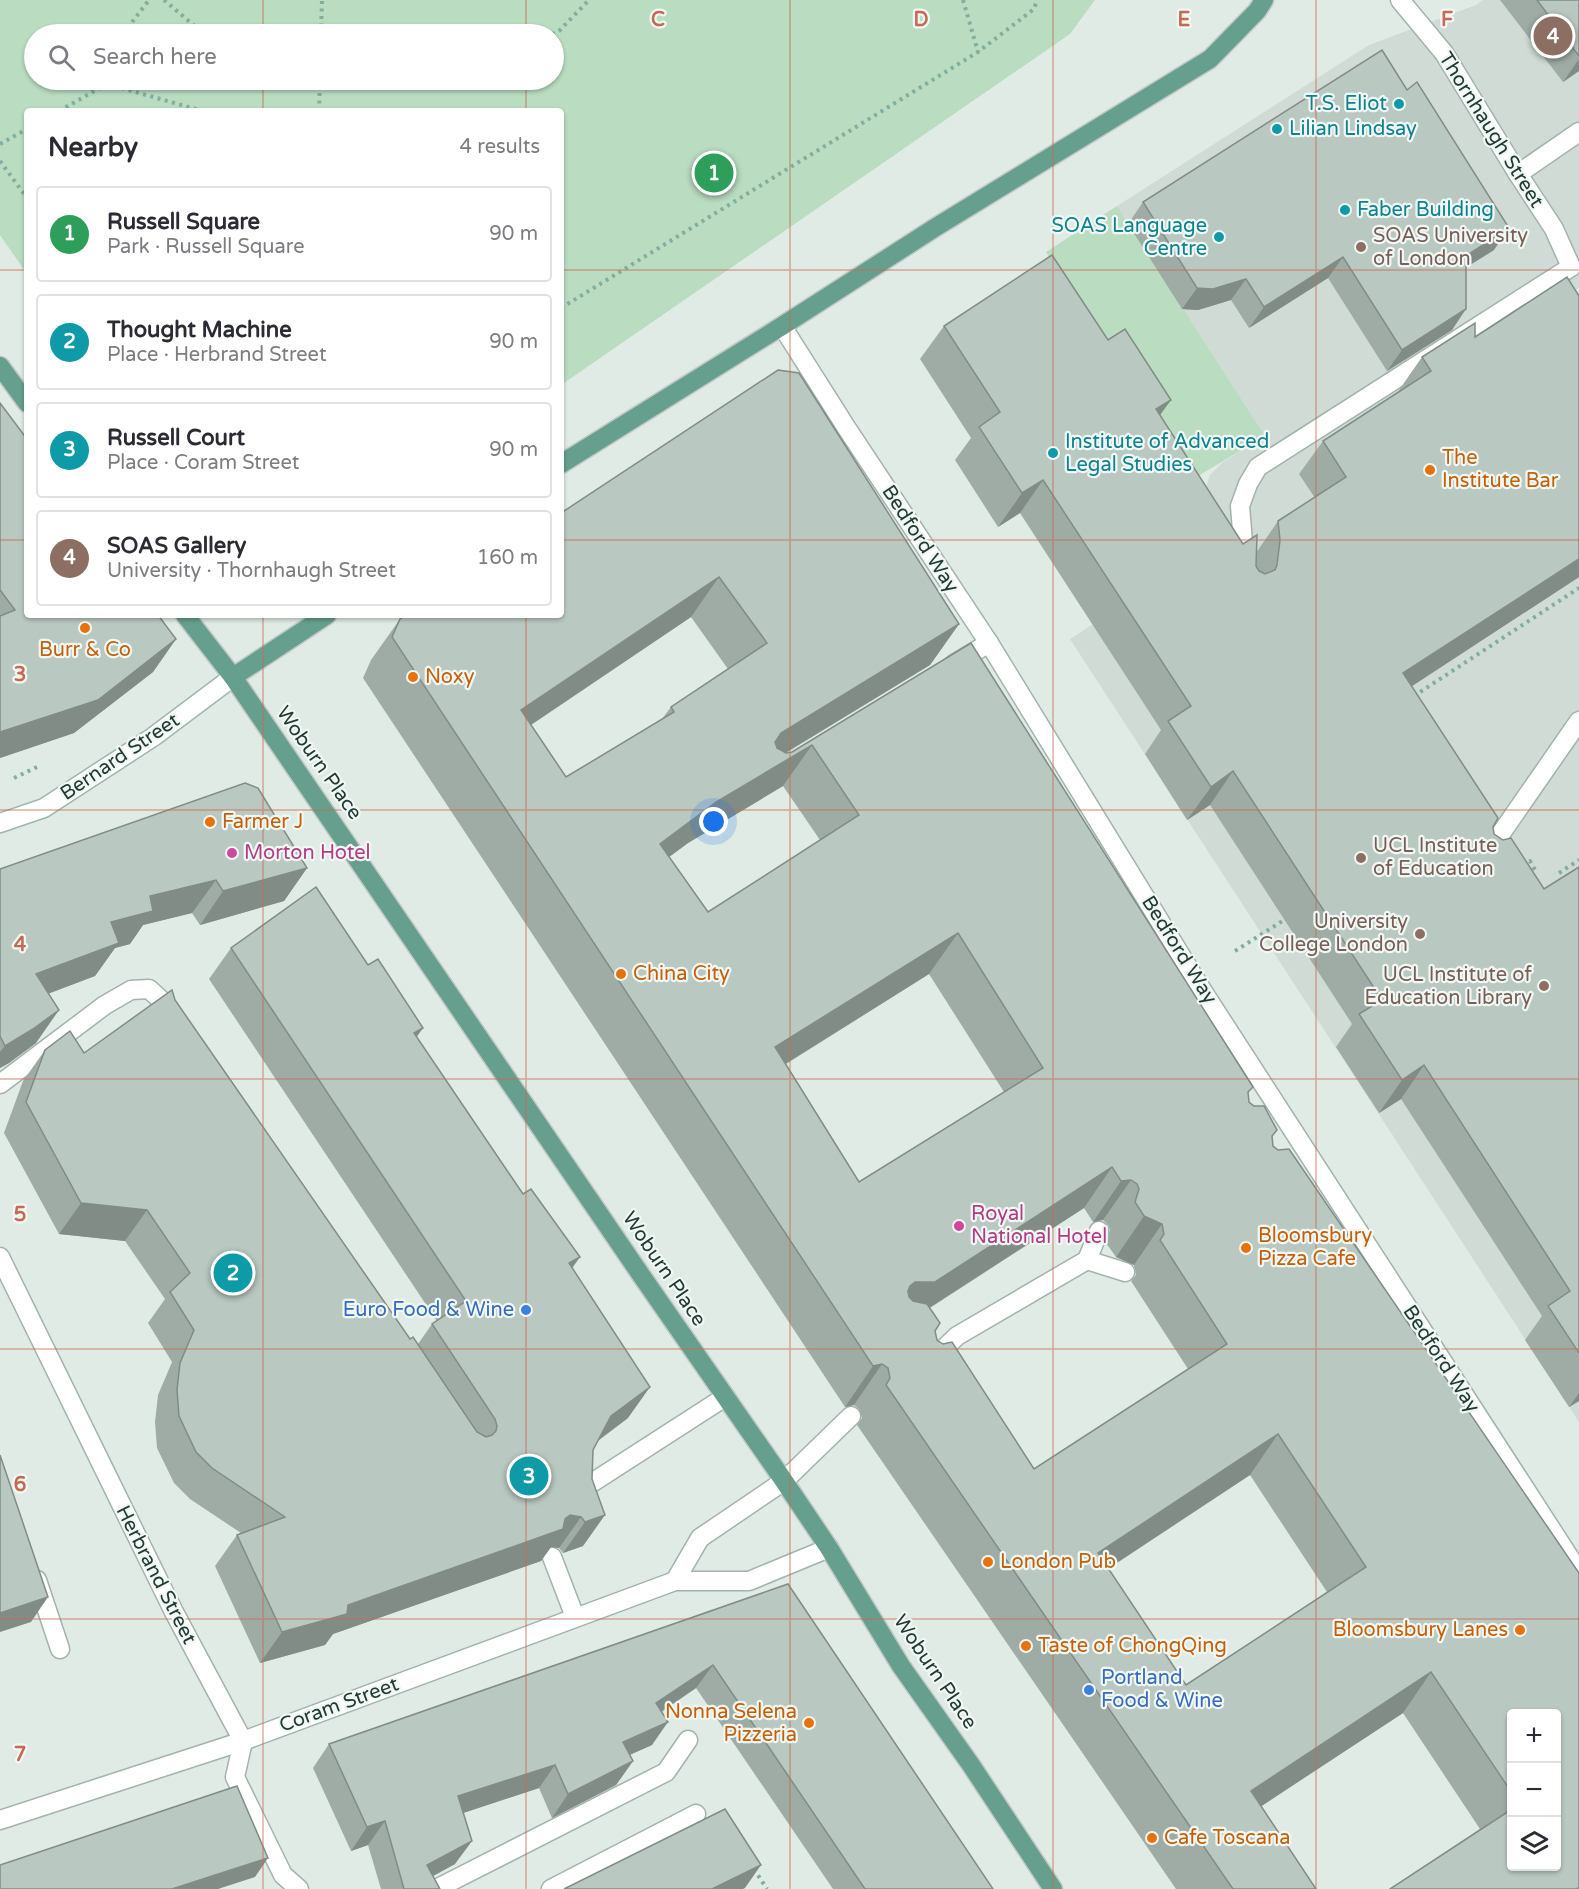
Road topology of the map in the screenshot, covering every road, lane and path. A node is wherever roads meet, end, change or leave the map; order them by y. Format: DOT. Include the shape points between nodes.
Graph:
graph roads {
  1 [pos="150,0"];
  2 [pos="164,0"];
  3 [pos="322,0"];
  4 [pos="589,0"];
  5 [pos="963,0"];
  6 [pos="1037,0"];
  7 [pos="1264,0"];
  8 [pos="1400,0"];
  9 [pos="131,24"];
  10 [pos="192,24"];
  11 [pos="321,24"];
  12 [pos="564,26"];
  13 [pos="978,52"];
  14 [pos="94,90"];
  15 [pos="134,90"];
  16 [pos="320,90"];
  17 [pos="64,108"];
  18 [pos="193,108"];
  19 [pos="319,108"];
  20 [pos="24,131"];
  21 [pos="1579,132"];
  22 [pos="0,144"];
  23 [pos="0,161"];
  24 [pos="1518,174"];
  25 [pos="24,194"];
  26 [pos="564,306"];
  27 [pos="782,326"];
  28 [pos="0,366"];
  29 [pos="24,399"];
  30 [pos="564,462"];
  31 [pos="1247,582"];
  32 [pos="1579,588"];
  33 [pos="187,618"];
  34 [pos="322,618"];
  35 [pos="989,643"];
  36 [pos="942,671"];
  37 [pos="233,677"];
  38 [pos="1413,697"];
  39 [pos="1579,721"];
  40 [pos="0,824"];
  41 [pos="1579,860"];
  42 [pos="1530,861"];
  43 [pos="1481,862"];
  44 [pos="1559,873"];
  45 [pos="1526,875"];
  46 [pos="1284,920"];
  47 [pos="1235,951"];
  48 [pos="181,1030"];
  49 [pos="0,1084"];
  50 [pos="1277,1106"];
  51 [pos="1260,1117"];
  52 [pos="1304,1148"];
  53 [pos="1287,1160"];
  54 [pos="1099,1231"];
  55 [pos="0,1257"];
  56 [pos="1087,1260"];
  57 [pos="1125,1272"];
  58 [pos="935,1335"];
  59 [pos="957,1336"];
  60 [pos="917,1374"];
  61 [pos="725,1397"];
  62 [pos="851,1416"];
  63 [pos="784,1481"];
  64 [pos="587,1486"];
  65 [pos="829,1548"];
  66 [pos="552,1557"];
  67 [pos="30,1559"];
  68 [pos="1579,1572"];
  69 [pos="675,1581"];
  70 [pos="575,1617"];
  71 [pos="60,1650"];
  72 [pos="688,1740"];
  73 [pos="243,1741"];
  74 [pos="696,1814"];
  75 [pos="0,1821"];
  76 [pos="749,1861"];
  77 [pos="299,1889"];
  78 [pos="436,1889"];
  79 [pos="551,1889"];
  80 [pos="767,1889"];
  81 [pos="1053,1889"];
  1 -- 9 [label="path"];
  2 -- 10 [label="path"];
  3 -- 11 [label="path"];
  4 -- 12 [label="path"];
  5 -- 13 [label="path"];
  6 -- 13 [label="path" via="1034,9"];
  7 -- 27 [label="main road" via="1210,59"];
  8 -- 24 [label="street, Thornhaugh Street" via="1444,53"];
  13 -- 26 [label="path"];
  14 -- 17 [label="path"];
  15 -- 18 [label="path"];
  16 -- 19 [label="path"];
  20 -- 22 [label="path"];
  21 -- 24 [label="street"];
  23 -- 25 [label="path"];
  24 -- 31 [label="street, Thornhaugh Street" via="1554,229 1571,267 1258,467 1240,506"];
  27 -- 30 [label="main road"];
  27 -- 35 [label="street, Bedford Way"];
  28 -- 29 [label="main road"];
  32 -- 38 [label="path"];
  33 -- 37 [label="main road, Woburn Place"];
  34 -- 37 [label="main road"];
  35 -- 36 [label="street"];
  35 -- 50 [label="street, Bedford Way"];
  37 -- 40 [label="street, Bernard Street" via="159,733 44,808"];
  37 -- 61 [label="main road, Woburn Place"];
  39 -- 43 [label="street"];
  41 -- 44 [label="path"];
  42 -- 45 [label="path" via="1535,870"];
  46 -- 47 [label="path"];
  48 -- 49 [label="street" via="161,1000 148,989 131,990"];
  50 -- 51 [label="street"];
  50 -- 52 [label="street, Bedford Way"];
  52 -- 53 [label="street"];
  52 -- 68 [label="street, Bedford Way"];
  54 -- 56 [label="street"];
  55 -- 73 [label="street, Herbrand Street" via="174,1612"];
  56 -- 57 [label="street"];
  56 -- 59 [label="street"];
  58 -- 59 [label="street"];
  59 -- 60 [label="street"];
  61 -- 63 [label="main road, Woburn Place"];
  61 -- 64 [label="street"];
  62 -- 63 [label="street"];
  63 -- 65 [label="main road, Woburn Place"];
  63 -- 69 [label="street" via="700,1538"];
  65 -- 69 [label="street, Coram Street" via="749,1581"];
  65 -- 81 [label="main road, Woburn Place" via="901,1666"];
  66 -- 70 [label="street"];
  67 -- 71 [label="street"];
  69 -- 70 [label="street, Coram Street"];
  70 -- 73 [label="street, Coram Street"];
  72 -- 78 [label="street" via="666,1772"];
  73 -- 75 [label="street, Coram Street"];
  73 -- 77 [label="street" via="235,1777 283,1875"];
  74 -- 79 [label="street"];
  76 -- 80 [label="path"];
}
